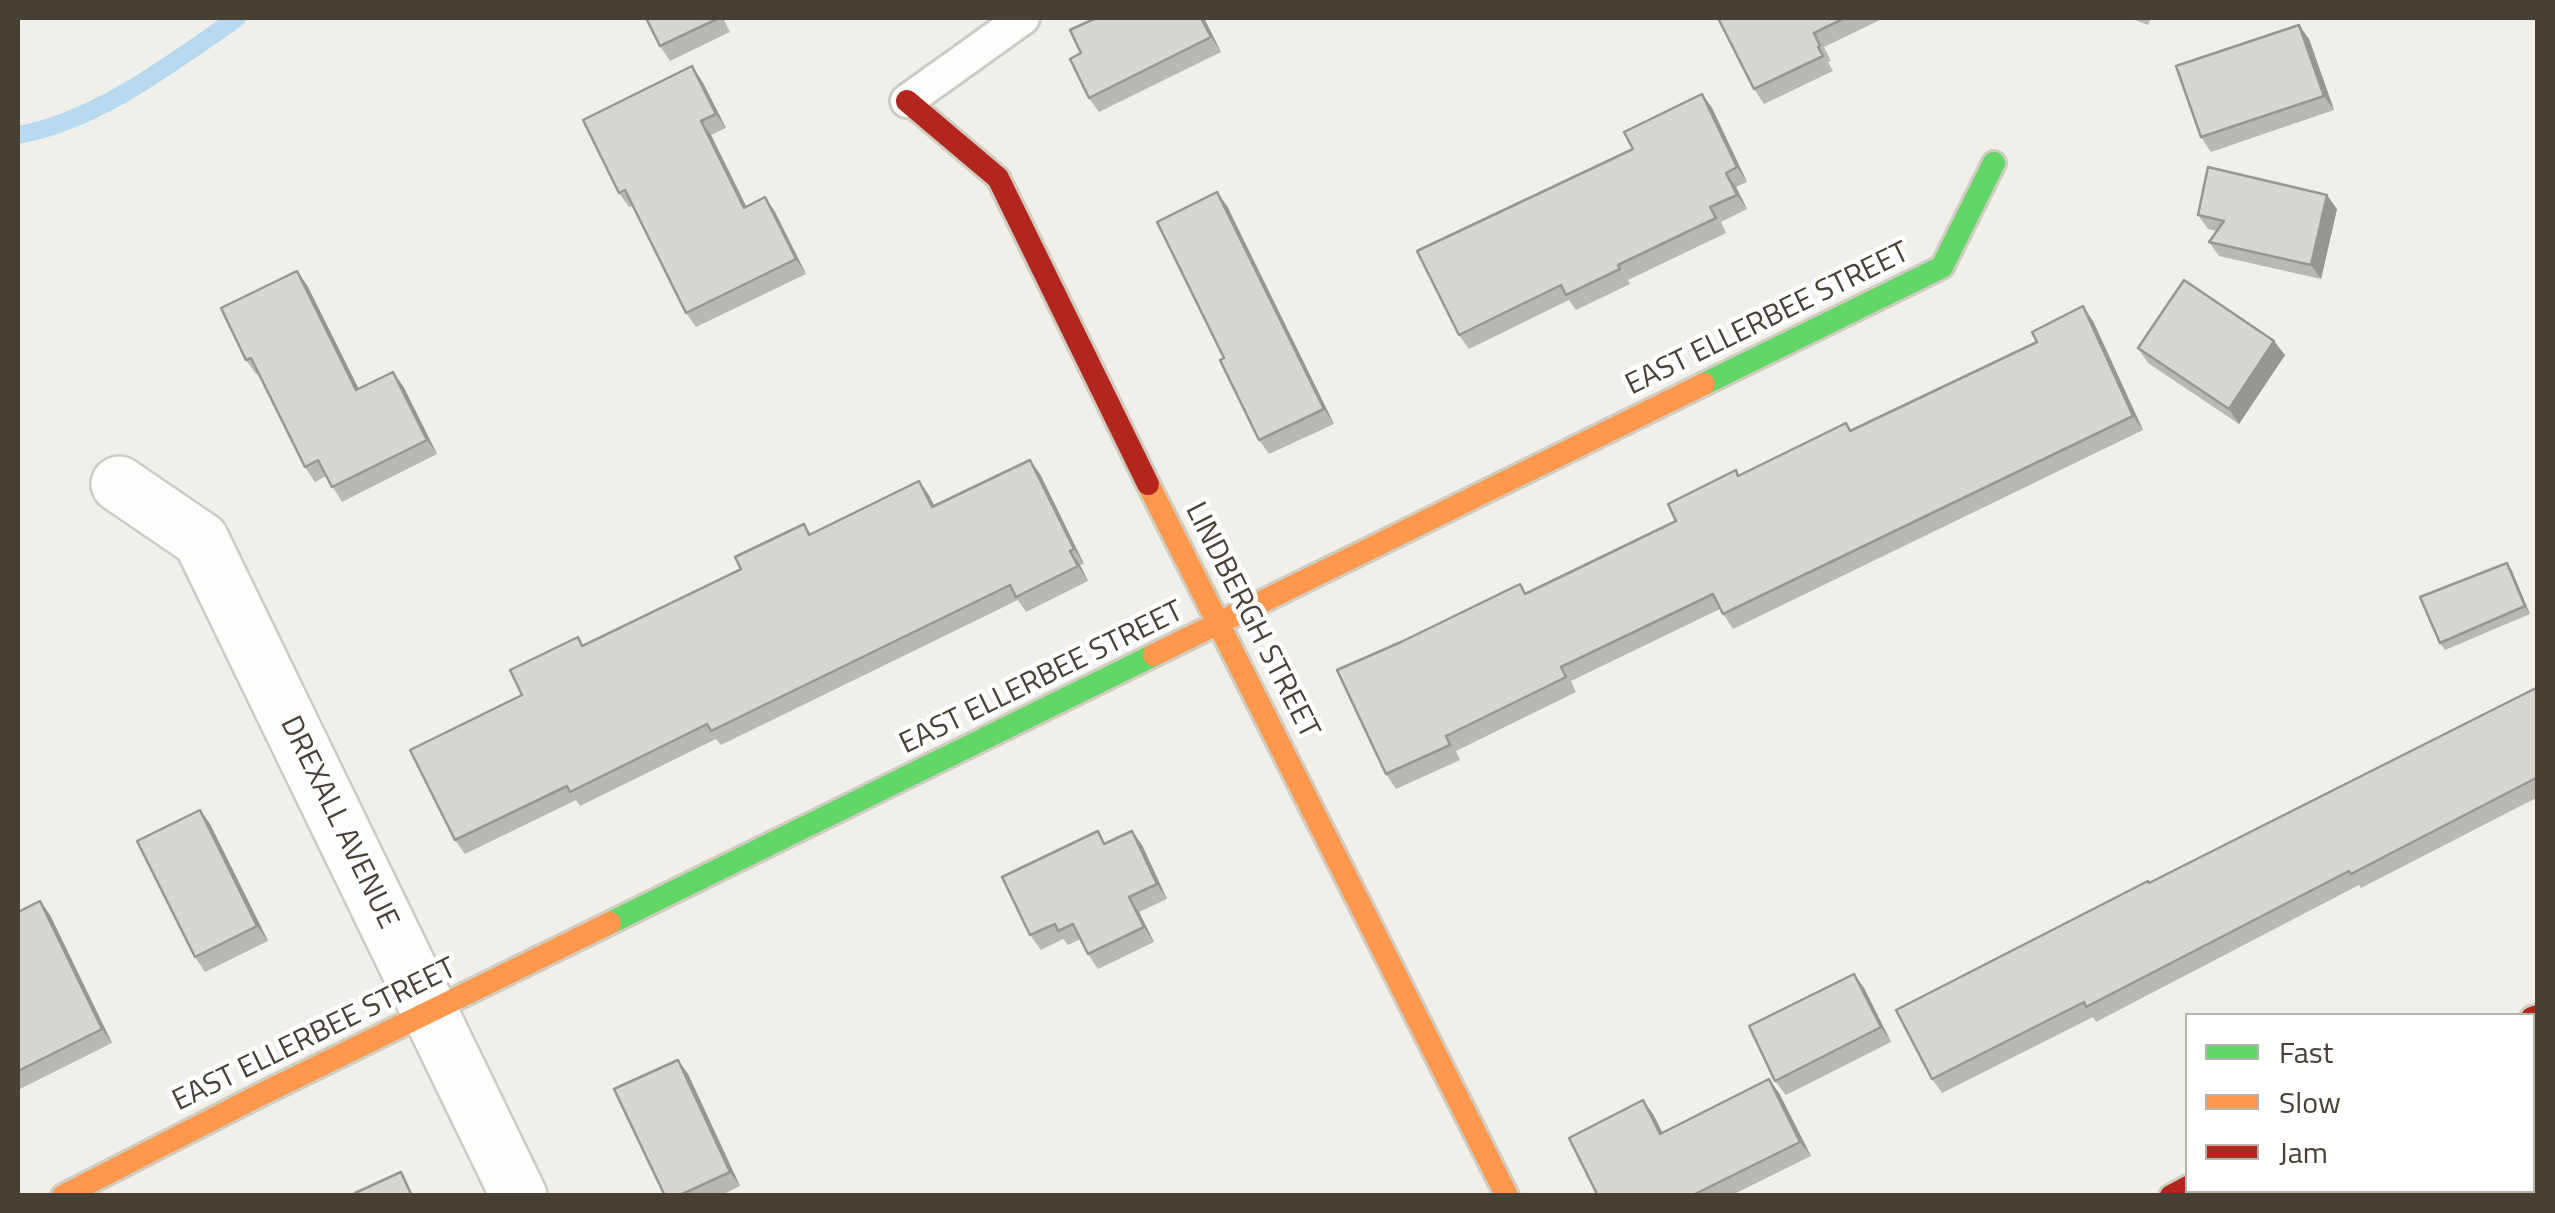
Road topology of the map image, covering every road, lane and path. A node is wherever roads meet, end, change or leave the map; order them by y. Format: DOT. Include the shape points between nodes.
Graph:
graph roads {
  1 [pos="1023,18"];
  2 [pos="907,101"];
  3 [pos="1994,163"];
  4 [pos="119,484"];
  5 [pos="1218,625"];
  6 [pos="430,1014"];
  7 [pos="63,1196"];
  8 [pos="519,1196"];
  9 [pos="1507,1196"];
  1 -- 2 [label="lane"];
  2 -- 5 [label="street, LINDBERGH STREET" via="998,178"];
  3 -- 5 [label="street, EAST ELLERBEE STREET" via="1942,267"];
  4 -- 6 [label="street, DREXALL AVENUE" via="201,540"];
  5 -- 6 [label="street, EAST ELLERBEE STREET"];
  5 -- 9 [label="street, LINDBERGH STREET"];
  6 -- 7 [label="street, EAST ELLERBEE STREET"];
  6 -- 8 [label="street, DREXALL AVENUE"];
}
